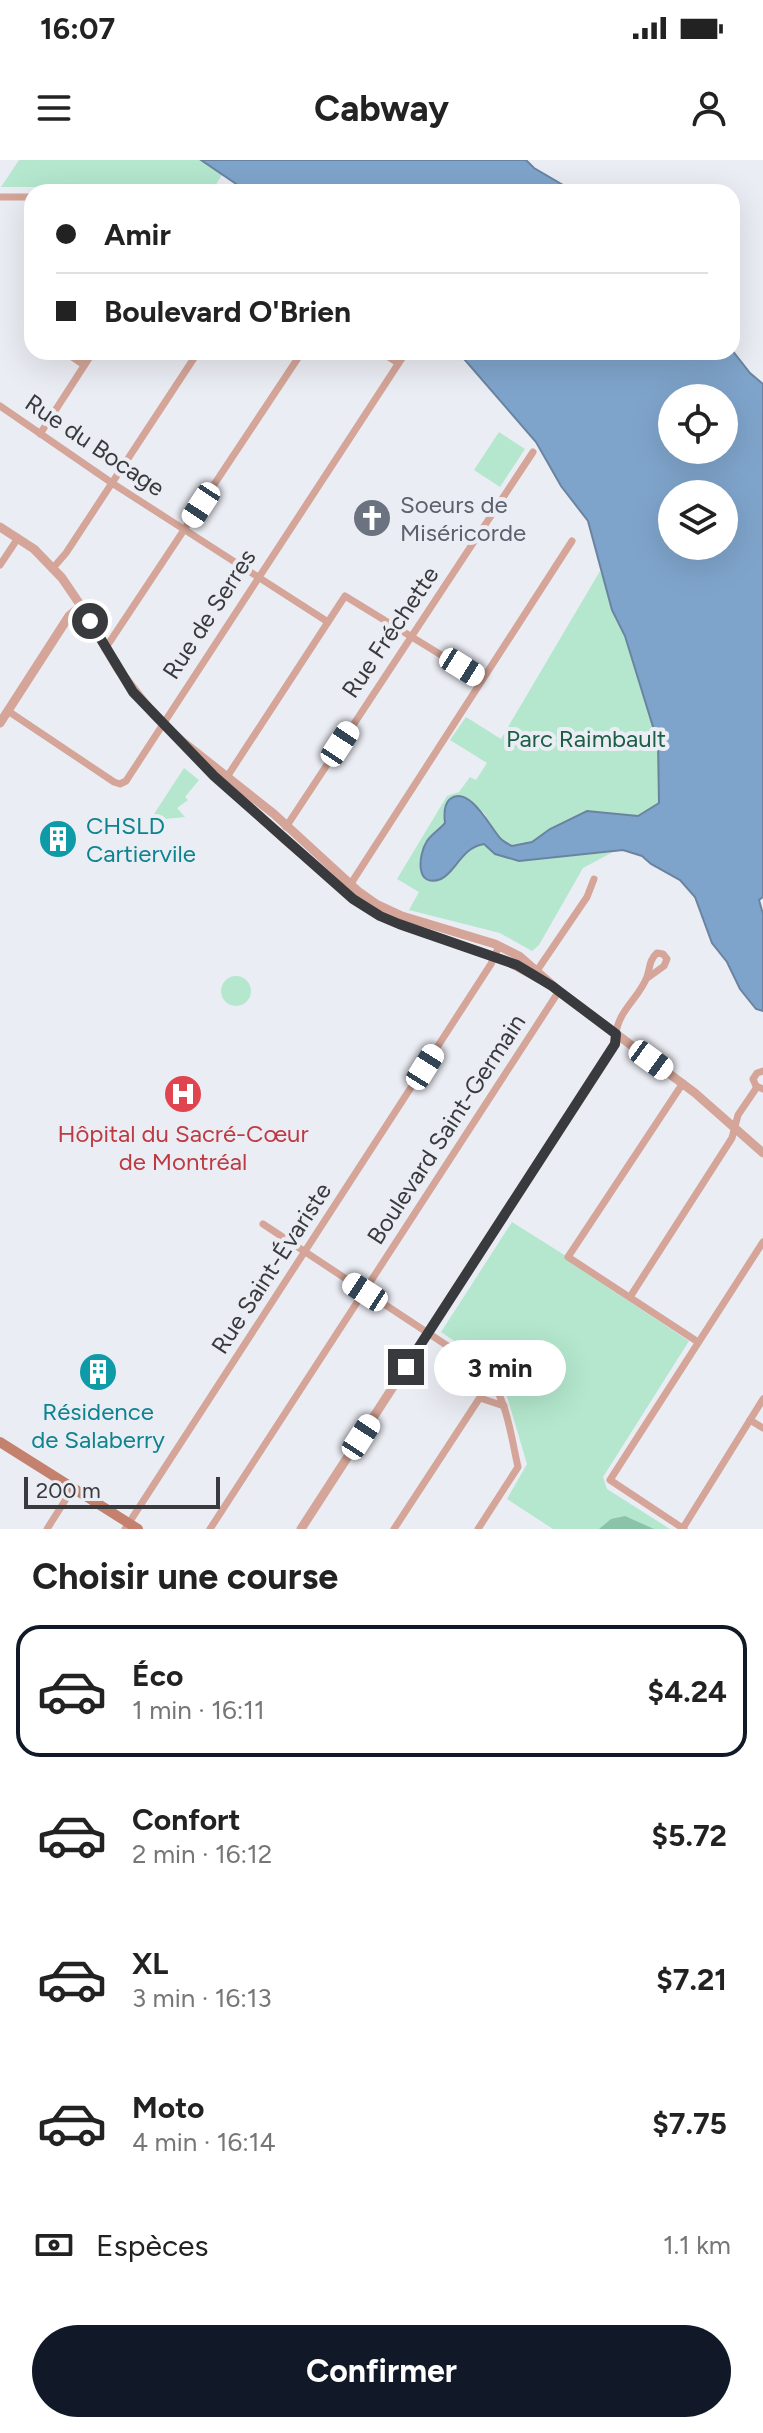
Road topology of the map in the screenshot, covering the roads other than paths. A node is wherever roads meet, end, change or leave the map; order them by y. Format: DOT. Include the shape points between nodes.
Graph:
graph roads {
  1 [pos="0,197"];
  2 [pos="24,197"];
  3 [pos="77,360"];
  4 [pos="87,360"];
  5 [pos="193,360"];
  6 [pos="297,360"];
  7 [pos="393,360"];
  8 [pos="400,360"];
  9 [pos="398,363"];
  10 [pos="84,365"];
  11 [pos="0,406"];
  12 [pos="40,434"];
  13 [pos="533,452"];
  14 [pos="112,483"];
  15 [pos="0,527"];
  16 [pos="186,529"];
  17 [pos="18,538"];
  18 [pos="572,541"];
  19 [pos="0,565"];
  20 [pos="53,568"];
  21 [pos="258,577"];
  22 [pos="81,606"];
  23 [pos="328,622"];
  24 [pos="412,637"];
  25 [pos="105,649"];
  26 [pos="482,680"];
  27 [pos="8,711"];
  28 [pos="0,723"];
  29 [pos="162,723"];
  30 [pos="225,780"];
  31 [pos="287,826"];
  32 [pos="279,834"];
  33 [pos="594,879"];
  34 [pos="350,885"];
  35 [pos="497,951"];
  36 [pos="536,973"];
  37 [pos="646,979"];
  38 [pos="555,989"];
  39 [pos="616,1034"];
  40 [pos="763,1071"];
  41 [pos="683,1083"];
  42 [pos="760,1088"];
  43 [pos="735,1128"];
  44 [pos="763,1153"];
  45 [pos="263,1224"];
  46 [pos="763,1242"];
  47 [pos="305,1252"];
  48 [pos="365,1292"];
  49 [pos="630,1297"];
  50 [pos="428,1333"];
  51 [pos="698,1342"];
  52 [pos="492,1379"];
  53 [pos="480,1398"];
  54 [pos="763,1399"];
  55 [pos="504,1406"];
  56 [pos="750,1420"];
  57 [pos="763,1428"];
  58 [pos="0,1442"];
  59 [pos="73,1488"];
  60 [pos="131,1527"];
  61 [pos="47,1529"];
  62 [pos="210,1529"];
  63 [pos="301,1529"];
  64 [pos="394,1529"];
  65 [pos="478,1529"];
  66 [pos="683,1529"];
  1 -- 2 [label="street"];
  3 -- 10 [label="street"];
  4 -- 10 [label="street"];
  5 -- 14 [label="street"];
  6 -- 16 [label="street"];
  7 -- 9 [label="street"];
  8 -- 9 [label="street, Rue de Serres"];
  9 -- 21 [label="street, Rue de Serres"];
  10 -- 12 [label="street"];
  11 -- 12 [label="street, Rue du Bocage"];
  12 -- 14 [label="street, Rue du Bocage"];
  13 -- 24 [label="street, Rue Fréchette"];
  14 -- 16 [label="street, Rue du Bocage"];
  14 -- 20 [label="street"];
  15 -- 17 [label="street"];
  16 -- 21 [label="street, Rue du Bocage"];
  16 -- 25 [label="street"];
  17 -- 19 [label="street"];
  17 -- 20 [label="street"];
  18 -- 26 [label="street"];
  20 -- 22 [label="street"];
  21 -- 23 [label="street, Rue du Bocage"];
  21 -- 29 [label="street, Rue de Serres"];
  22 -- 25 [label="street"];
  22 -- 27 [label="street"];
  23 -- 24 [label="street" via="345,596"];
  23 -- 30 [label="street"];
  24 -- 26 [label="street"];
  24 -- 31 [label="street, Rue Fréchette"];
  25 -- 29 [label="street" via="133,692"];
  26 -- 34 [label="street"];
  27 -- 28 [label="street"];
  27 -- 29 [label="street, Rue de Serres" via="120,784"];
  29 -- 30 [label="street"];
  30 -- 31 [label="street"];
  30 -- 32 [label="street"];
  31 -- 32 [label="street, Rue Fréchette"];
  31 -- 34 [label="street"];
  32 -- 35 [label="street" via="380,916"];
  33 -- 36 [label="street"];
  34 -- 35 [label="street" via="390,911"];
  35 -- 36 [label="street" via="526,961"];
  35 -- 47 [label="street, Rue Saint-Évariste"];
  36 -- 38 [label="street"];
  37 -- 39 [label="street" via="617,1022"];
  38 -- 39 [label="street"];
  38 -- 48 [label="street, Boulevard Saint-Germain"];
  39 -- 41 [label="street"];
  39 -- 50 [label="street" via="615,1044"];
  40 -- 42 [label="street" via="754,1076"];
  41 -- 43 [label="street"];
  41 -- 49 [label="street" via="568,1257"];
  42 -- 43 [label="street" via="738,1115"];
  43 -- 44 [label="street"];
  43 -- 49 [label="street"];
  45 -- 47 [label="street"];
  46 -- 51 [label="street"];
  47 -- 48 [label="street"];
  47 -- 60 [label="street, Rue Saint-Évariste"];
  48 -- 50 [label="street"];
  48 -- 62 [label="street, Boulevard Saint-Germain"];
  49 -- 51 [label="street"];
  50 -- 52 [label="street"];
  50 -- 63 [label="street"];
  51 -- 66 [label="street" via="610,1480"];
  52 -- 53 [label="street"];
  52 -- 55 [label="street"];
  53 -- 55 [label="street"];
  53 -- 64 [label="street"];
  54 -- 56 [label="street"];
  55 -- 65 [label="street" via="518,1467"];
  56 -- 57 [label="street"];
  56 -- 66 [label="street"];
  58 -- 59 [label="main road"];
  59 -- 60 [label="main road"];
  59 -- 61 [label="street"];
}
